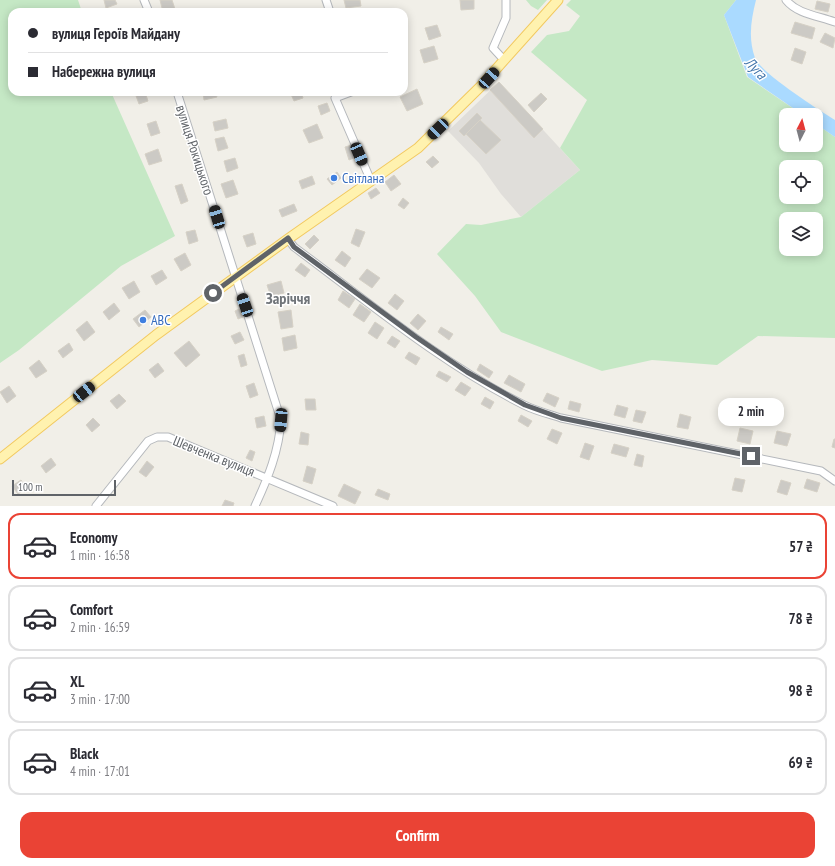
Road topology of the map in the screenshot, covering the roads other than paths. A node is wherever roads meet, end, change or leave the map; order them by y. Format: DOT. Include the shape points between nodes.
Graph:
graph roads {
  1 [pos="506,0"];
  2 [pos="558,0"];
  3 [pos="786,0"];
  4 [pos="835,22"];
  5 [pos="504,60"];
  6 [pos="178,96"];
  7 [pos="340,96"];
  8 [pos="371,181"];
  9 [pos="288,238"];
  10 [pos="235,277"];
  11 [pos="0,459"];
  12 [pos="268,478"];
  13 [pos="835,481"];
  14 [pos="96,506"];
  15 [pos="255,506"];
  16 [pos="333,506"];
  1 -- 5 [label="street" via="506,18 493,48"];
  2 -- 5 [label="main road"];
  3 -- 4 [label="street" via="805,13"];
  5 -- 8 [label="main road" via="418,148"];
  6 -- 10 [label="street, вулиця Рокицького"];
  7 -- 8 [label="street" via="335,98"];
  8 -- 9 [label="main road"];
  9 -- 10 [label="main road"];
  9 -- 13 [label="street" via="294,247 416,337 467,372 525,405 561,418 821,471"];
  10 -- 11 [label="main road" via="156,335"];
  10 -- 12 [label="street, вулиця Рокицького" via="281,420 279,442"];
  12 -- 14 [label="street, Шевченка вулиця" via="168,437 157,437 148,441"];
  12 -- 15 [label="street, вулиця Рокицького"];
  12 -- 16 [label="street, Шевченка вулиця"];
}
